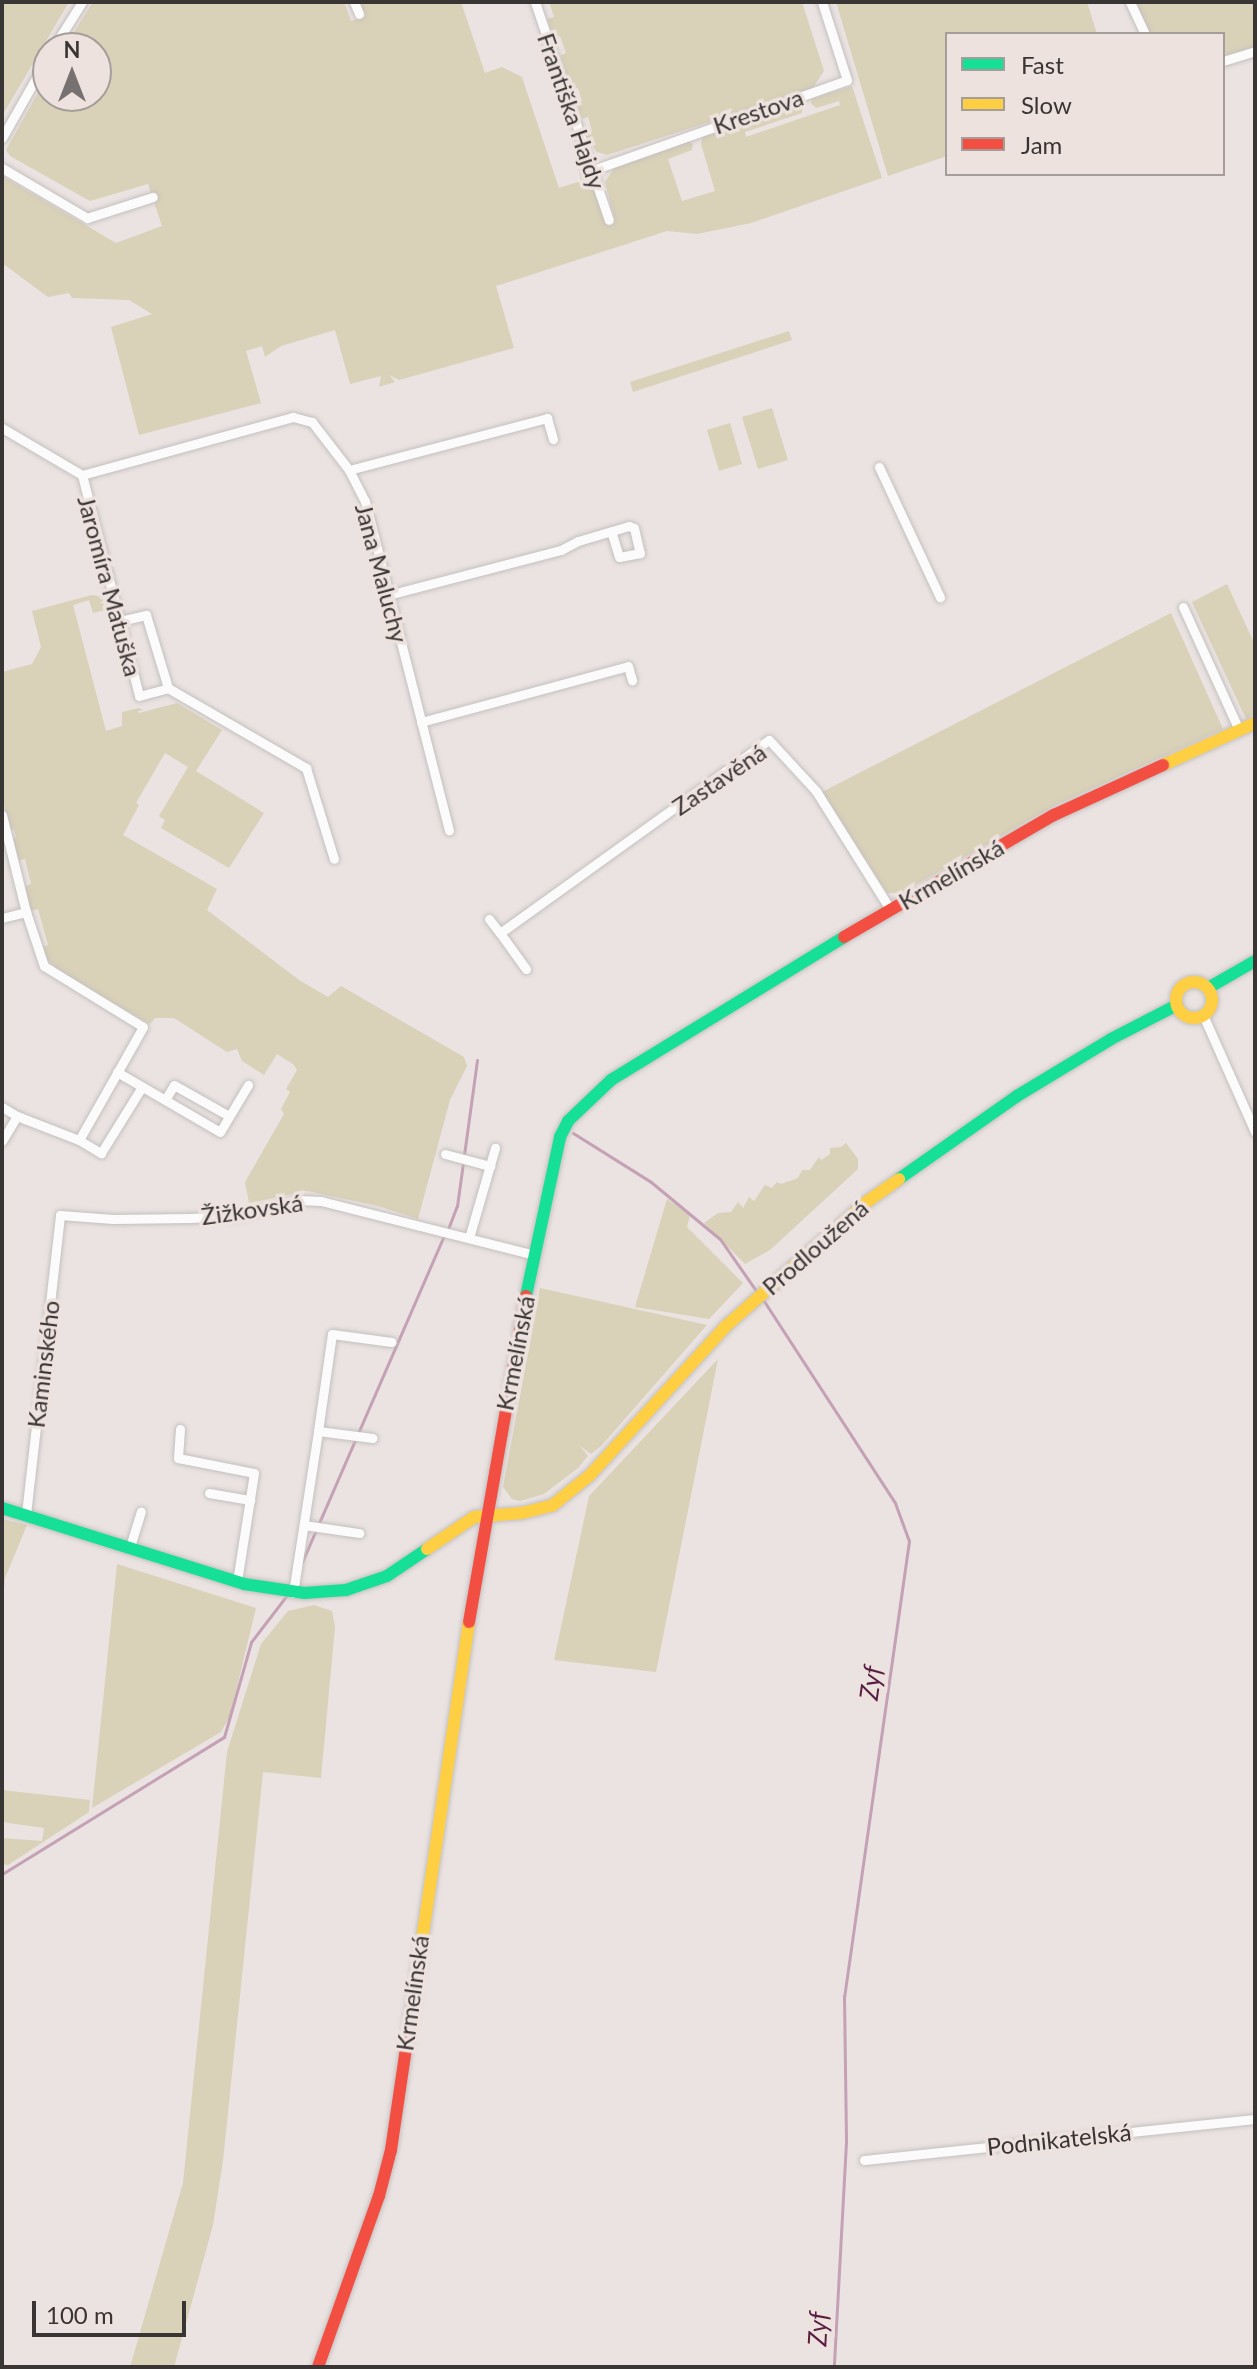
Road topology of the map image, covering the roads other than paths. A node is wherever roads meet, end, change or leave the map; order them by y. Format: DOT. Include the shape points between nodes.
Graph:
graph roads {
  1 [pos="82,2"];
  2 [pos="354,2"];
  3 [pos="535,2"];
  4 [pos="822,2"];
  5 [pos="1130,2"];
  6 [pos="359,14"];
  7 [pos="63,32"];
  8 [pos="1144,32"];
  9 [pos="1255,51"];
  10 [pos="1225,60"];
  11 [pos="32,85"];
  12 [pos="2,138"];
  13 [pos="2,168"];
  14 [pos="593,170"];
  15 [pos="153,197"];
  16 [pos="609,220"];
  17 [pos="2,428"];
  18 [pos="553,439"];
  19 [pos="879,467"];
  20 [pos="349,470"];
  21 [pos="82,475"];
  22 [pos="611,531"];
  23 [pos="388,595"];
  24 [pos="940,597"];
  25 [pos="1183,607"];
  26 [pos="120,621"];
  27 [pos="632,680"];
  28 [pos="168,688"];
  29 [pos="421,722"];
  30 [pos="1255,723"];
  31 [pos="1239,730"];
  32 [pos="2,815"];
  33 [pos="449,830"];
  34 [pos="334,859"];
  35 [pos="890,909"];
  36 [pos="26,912"];
  37 [pos="2,918"];
  38 [pos="489,919"];
  39 [pos="500,933"];
  40 [pos="1255,961"];
  41 [pos="526,969"];
  42 [pos="1208,988"];
  43 [pos="1177,1005"];
  44 [pos="1203,1015"];
  45 [pos="117,1072"];
  46 [pos="248,1085"];
  47 [pos="142,1087"];
  48 [pos="165,1100"];
  49 [pos="2,1107"];
  50 [pos="17,1116"];
  51 [pos="229,1116"];
  52 [pos="1255,1132"];
  53 [pos="79,1140"];
  54 [pos="2,1141"];
  55 [pos="495,1148"];
  56 [pos="445,1154"];
  57 [pos="490,1166"];
  58 [pos="60,1215"];
  59 [pos="469,1238"];
  60 [pos="534,1255"];
  61 [pos="391,1342"];
  62 [pos="180,1429"];
  63 [pos="318,1431"];
  64 [pos="373,1438"];
  65 [pos="178,1458"];
  66 [pos="174,1471"];
  67 [pos="209,1493"];
  68 [pos="250,1500"];
  69 [pos="2,1508"];
  70 [pos="141,1512"];
  71 [pos="26,1514"];
  72 [pos="486,1514"];
  73 [pos="304,1525"];
  74 [pos="359,1533"];
  75 [pos="130,1547"];
  76 [pos="237,1582"];
  77 [pos="293,1593"];
  78 [pos="1255,2119"];
  79 [pos="864,2160"];
  80 [pos="318,2367"];
  1 -- 7 [label="street"];
  2 -- 6 [label="street"];
  3 -- 14 [label="street, Františka Hajdy"];
  4 -- 14 [label="street, Krestova" via="847,80"];
  5 -- 8 [label="street"];
  9 -- 10 [label="street"];
  11 -- 12 [label="street"];
  13 -- 15 [label="street" via="87,218"];
  14 -- 16 [label="street, Františka Hajdy"];
  17 -- 21 [label="street, Jaromíra Matuška"];
  18 -- 20 [label="street" via="547,418"];
  19 -- 24 [label="street"];
  20 -- 21 [label="street, Jana Maluchy" via="312,422 293,417"];
  20 -- 23 [label="street, Jana Maluchy" via="365,501"];
  21 -- 26 [label="street, Jaromíra Matuška"];
  22 -- 23 [label="street" via="561,550"];
  23 -- 29 [label="street, Jana Maluchy"];
  25 -- 31 [label="street"];
  26 -- 28 [label="street" via="146,615"];
  26 -- 28 [label="street, Jaromíra Matuška" via="139,696"];
  27 -- 29 [label="street" via="628,666"];
  28 -- 34 [label="street, Jaromíra Matuška" via="306,768"];
  29 -- 33 [label="street, Jana Maluchy"];
  30 -- 31 [label="main road, Krmelínská"];
  31 -- 35 [label="main road, Krmelínská" via="1054,815"];
  32 -- 36 [label="street"];
  35 -- 39 [label="street, Zastavěná" via="816,791 769,740"];
  35 -- 60 [label="main road, Krmelínská" via="655,1051 583,1105 560,1137"];
  36 -- 37 [label="street"];
  36 -- 45 [label="street" via="44,966 143,1027"];
  38 -- 39 [label="street"];
  39 -- 41 [label="street"];
  40 -- 42 [label="main road"];
  42 -- 43 [label="main road" via="1185,984"];
  42 -- 44 [label="main road" via="1212,1001"];
  43 -- 44 [label="main road" via="1186,1016"];
  43 -- 72 [label="main road, Prodloužená" via="1078,1058 971,1126 868,1201 699,1353 577,1488 533,1511"];
  44 -- 52 [label="street"];
  45 -- 47 [label="street"];
  45 -- 53 [label="street"];
  46 -- 51 [label="street"];
  47 -- 48 [label="street"];
  47 -- 53 [label="street" via="101,1153"];
  48 -- 51 [label="street" via="174,1085"];
  48 -- 51 [label="street" via="220,1132"];
  49 -- 50 [label="street"];
  50 -- 53 [label="street"];
  50 -- 54 [label="street"];
  55 -- 57 [label="street"];
  56 -- 57 [label="street"];
  57 -- 59 [label="street"];
  58 -- 59 [label="street, Žižkovská" via="234,1216 300,1200 321,1201"];
  58 -- 71 [label="street, Kaminského"];
  59 -- 60 [label="street, Žižkovská"];
  60 -- 72 [label="main road, Krmelínská"];
  61 -- 63 [label="street" via="332,1334"];
  62 -- 65 [label="street"];
  63 -- 64 [label="street"];
  63 -- 73 [label="street"];
  65 -- 66 [label="street"];
  65 -- 68 [label="street" via="254,1473"];
  67 -- 68 [label="street"];
  68 -- 76 [label="street"];
  69 -- 71 [label="main road"];
  70 -- 75 [label="street"];
  71 -- 75 [label="main road"];
  72 -- 77 [label="main road" via="465,1521 415,1559 374,1581 346,1590"];
  72 -- 80 [label="main road, Krmelínská" via="391,2150"];
  73 -- 74 [label="street"];
  73 -- 77 [label="street"];
  75 -- 76 [label="main road"];
  76 -- 77 [label="main road"];
  78 -- 79 [label="street, Podnikatelská"];
}
